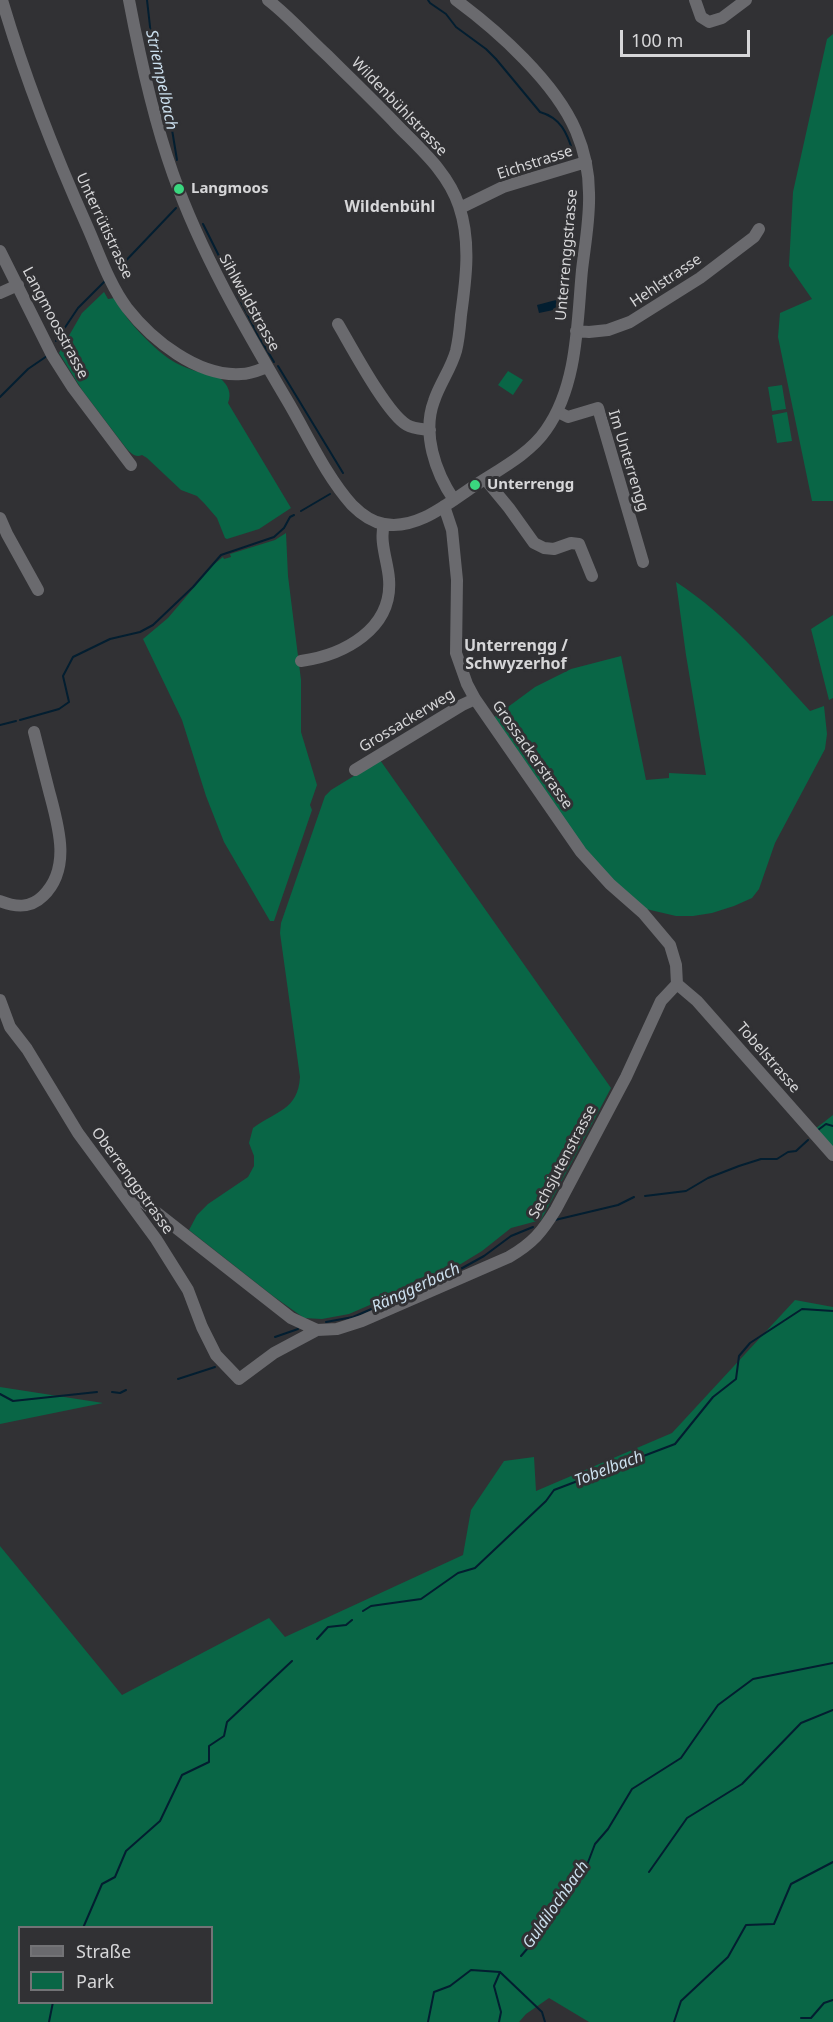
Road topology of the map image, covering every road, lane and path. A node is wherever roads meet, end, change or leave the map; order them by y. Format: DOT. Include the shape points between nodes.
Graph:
graph roads {
  1 [pos="2,0"];
  2 [pos="129,0"];
  3 [pos="268,0"];
  4 [pos="456,0"];
  5 [pos="695,0"];
  6 [pos="746,0"];
  7 [pos="586,162"];
  8 [pos="460,208"];
  9 [pos="759,229"];
  10 [pos="0,251"];
  11 [pos="18,285"];
  12 [pos="0,294"];
  13 [pos="338,324"];
  14 [pos="576,331"];
  15 [pos="267,367"];
  16 [pos="558,412"];
  17 [pos="430,430"];
  18 [pos="131,465"];
  19 [pos="485,479"];
  20 [pos="449,503"];
  21 [pos="0,518"];
  22 [pos="384,524"];
  23 [pos="643,562"];
  24 [pos="592,576"];
  25 [pos="38,590"];
  26 [pos="301,661"];
  27 [pos="475,699"];
  28 [pos="34,732"];
  29 [pos="355,770"];
  30 [pos="0,901"];
  31 [pos="677,984"];
  32 [pos="0,1000"];
  33 [pos="833,1155"];
  34 [pos="111,1177"];
  35 [pos="317,1330"];
  36 [pos="239,1379"];
  1 -- 15 [label="street, Unterrütistrasse" via="49,140 125,306 146,331 189,360 226,374"];
  2 -- 15 [label="street, Sihlwaldstrasse" via="154,115 186,209"];
  3 -- 8 [label="street, Wildenbühlstrasse" via="430,159 450,185"];
  4 -- 7 [label="street, Unterrenggstrasse" via="498,34 546,85 576,131"];
  5 -- 6 [label="street" via="701,17 709,22 722,18"];
  7 -- 8 [label="street, Eichstrasse" via="503,187"];
  7 -- 14 [label="street, Unterrenggstrasse" via="589,208"];
  8 -- 17 [label="street, Wildenbühlstrasse" via="466,259 459,332 456,350 433,403"];
  9 -- 14 [label="street, Hehlstrasse" via="700,278 630,322 608,330"];
  10 -- 11 [label="street, Langmoosstrasse"];
  11 -- 12 [label="street"];
  11 -- 18 [label="street, Langmoosstrasse" via="52,355"];
  13 -- 17 [label="street" via="398,419 409,427"];
  14 -- 16 [label="street, Unterrenggstrasse" via="569,378"];
  15 -- 22 [label="street, Sihlwaldstrasse" via="336,485 363,515"];
  16 -- 19 [label="street, Unterrenggstrasse" via="529,449"];
  16 -- 23 [label="street, Im Unterrengg" via="568,417 598,408"];
  17 -- 20 [label="street, Wildenbühlstrasse" via="435,464"];
  19 -- 20 [label="street, Unterrenggstrasse"];
  19 -- 24 [label="street" via="534,543 554,549 579,544"];
  20 -- 22 [label="street" via="413,522"];
  20 -- 27 [label="street, Grossackerstrasse" via="457,580 456,652"];
  21 -- 25 [label="street"];
  22 -- 26 [label="street" via="389,598 381,618 370,631 331,655"];
  27 -- 29 [label="street, Grossackerweg"];
  27 -- 31 [label="street, Grossackerstrasse" via="581,852 670,945"];
  28 -- 30 [label="street" via="58,826 59,861 52,883 39,900 19,907"];
  31 -- 33 [label="street, Tobelstrasse" via="697,1001"];
  31 -- 35 [label="street, Sechsjutenstrasse" via="661,1001 626,1077 556,1209 529,1245 362,1321 338,1329"];
  32 -- 34 [label="street, Oberrenggstrasse" via="10,1027"];
  34 -- 35 [label="street" via="291,1318"];
  34 -- 36 [label="street, Oberrenggstrasse" via="188,1290 216,1355"];
  35 -- 36 [label="street, Sechsjutenstrasse" via="274,1353"];
}
